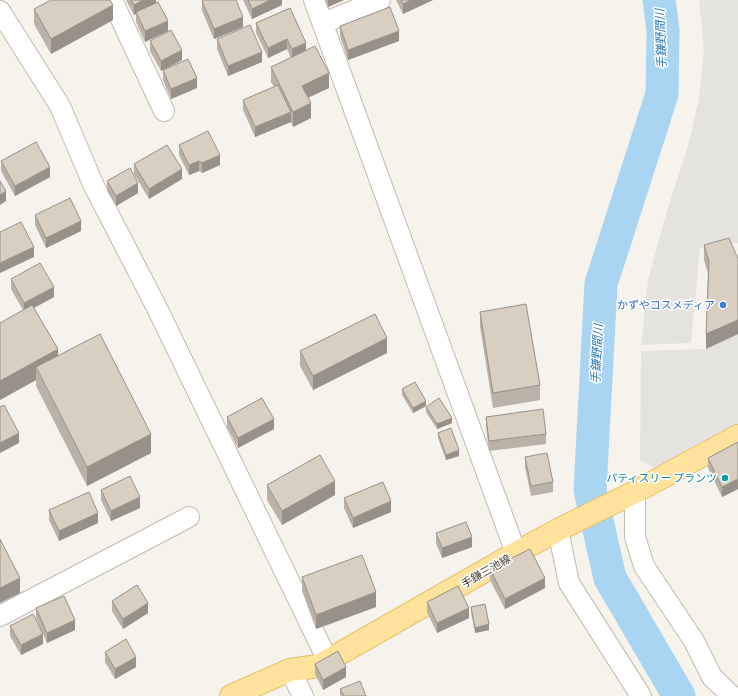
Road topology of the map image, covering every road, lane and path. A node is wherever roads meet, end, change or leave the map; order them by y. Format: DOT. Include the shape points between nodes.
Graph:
graph roads {
  1 [pos="112,0"];
  2 [pos="314,0"];
  3 [pos="380,0"];
  4 [pos="0,11"];
  5 [pos="323,23"];
  6 [pos="164,112"];
  7 [pos="738,436"];
  8 [pos="635,492"];
  9 [pos="189,517"];
  10 [pos="558,530"];
  11 [pos="516,553"];
  12 [pos="0,616"];
  13 [pos="328,661"];
  14 [pos="290,670"];
  15 [pos="231,696"];
  16 [pos="303,696"];
  17 [pos="641,696"];
  18 [pos="732,696"];
  1 -- 6 [label="street"];
  2 -- 5 [label="street"];
  3 -- 5 [label="street"];
  4 -- 13 [label="street" via="60,106 93,184 157,308"];
  5 -- 11 [label="street"];
  7 -- 8 [label="main road, 手鎌三池線"];
  8 -- 10 [label="main road, 手鎌三池線"];
  8 -- 18 [label="street" via="635,537 644,566 694,641 712,677"];
  9 -- 12 [label="street"];
  10 -- 11 [label="main road, 手鎌三池線"];
  10 -- 17 [label="street" via="569,583"];
  11 -- 13 [label="main road, 手鎌三池線"];
  13 -- 14 [label="main road, 手鎌三池線" via="318,666"];
  14 -- 15 [label="main road, 手鎌三池線"];
  14 -- 16 [label="street"];
}
